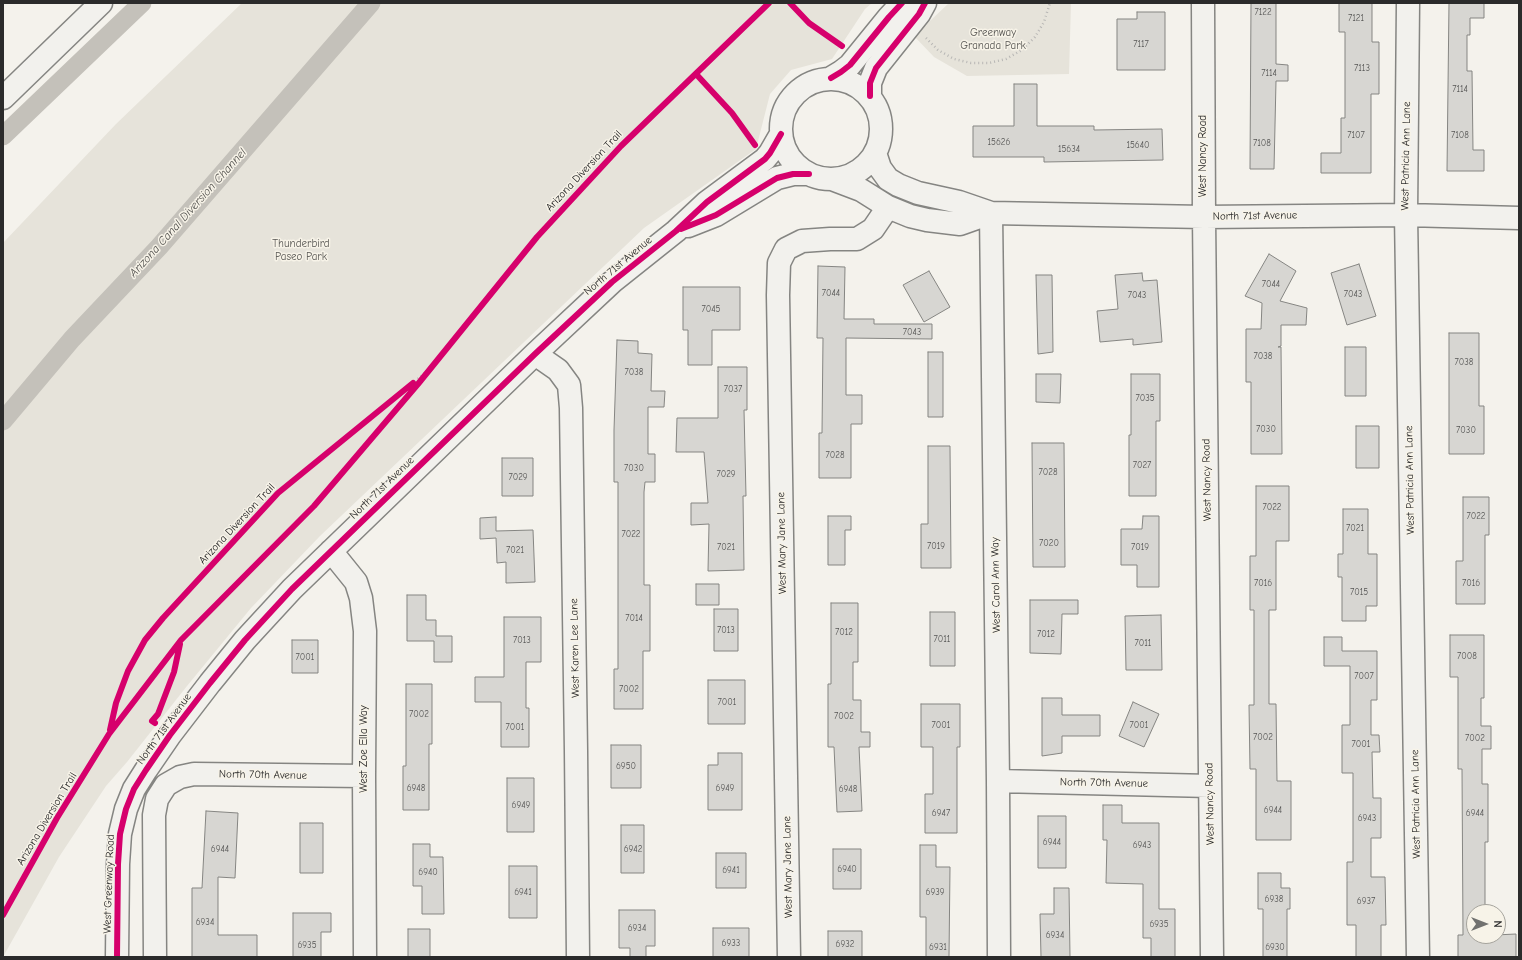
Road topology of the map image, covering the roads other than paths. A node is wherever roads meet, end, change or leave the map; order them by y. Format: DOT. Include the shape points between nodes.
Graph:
graph roads {
  1 [pos="101,3"];
  2 [pos="902,3"];
  3 [pos="925,3"];
  4 [pos="1203,3"];
  5 [pos="1408,3"];
  6 [pos="831,78"];
  7 [pos="870,96"];
  8 [pos="3,98"];
  9 [pos="781,134"];
  10 [pos="875,153"];
  11 [pos="809,174"];
  12 [pos="832,179"];
  13 [pos="888,207"];
  14 [pos="991,213"];
  15 [pos="1406,214"];
  16 [pos="1204,217"];
  17 [pos="1519,218"];
  18 [pos="676,231"];
  19 [pos="535,354"];
  20 [pos="331,551"];
  21 [pos="364,776"];
  22 [pos="998,781"];
  23 [pos="1210,786"];
  24 [pos="134,789"];
  25 [pos="117,957"];
  26 [pos="155,957"];
  27 [pos="365,957"];
  28 [pos="578,957"];
  29 [pos="789,957"];
  30 [pos="999,957"];
  31 [pos="1212,957"];
  32 [pos="1418,957"];
  1 -- 8 [label="street"];
  2 -- 6 [label="street" via="850,65"];
  3 -- 7 [label="street" via="876,68 870,83"];
  4 -- 16 [label="street, West Nancy Road"];
  5 -- 15 [label="street, West Patricia Ann Lane"];
  6 -- 7 [label="street, North 71st Avenue" via="859,86"];
  6 -- 9 [label="street, North 71st Avenue" via="814,81 799,89 788,102 782,117"];
  7 -- 10 [label="street, North 71st Avenue" via="878,109 881,124 880,139"];
  9 -- 11 [label="street, North 71st Avenue" via="790,158"];
  9 -- 18 [label="street, North 71st Avenue" via="765,159 707,202"];
  10 -- 12 [label="street, North 71st Avenue" via="857,172"];
  10 -- 14 [label="street, North 71st Avenue" via="880,168 888,179 898,185"];
  11 -- 12 [label="street, North 71st Avenue"];
  11 -- 18 [label="street, North 71st Avenue" via="777,178 716,215"];
  12 -- 13 [label="street, North 71st Avenue" via="861,190"];
  13 -- 14 [label="street, North 71st Avenue" via="910,216 960,224"];
  13 -- 29 [label="street, West Mary Jane Lane" via="873,229 857,239 802,241 786,249 779,263"];
  14 -- 16 [label="street, North 71st Avenue"];
  14 -- 22 [label="street, West Carol Ann Way"];
  15 -- 16 [label="street, North 71st Avenue"];
  15 -- 17 [label="street, North 71st Avenue"];
  15 -- 32 [label="street, West Patricia Ann Lane"];
  16 -- 23 [label="street, West Nancy Road"];
  18 -- 19 [label="street, North 71st Avenue" via="612,282"];
  19 -- 20 [label="street, North 71st Avenue"];
  19 -- 28 [label="street, West Karen Lee Lane" via="558,370 569,385 571,408"];
  20 -- 21 [label="street, West Zoe Ella Way" via="356,582 361,598 365,631"];
  20 -- 24 [label="street, North 71st Avenue" via="245,640 170,735"];
  21 -- 26 [label="street, North 70th Avenue" via="194,774 180,777 166,785 157,799 154,815"];
  21 -- 27 [label="street, West Zoe Ella Way"];
  22 -- 23 [label="street, North 70th Avenue"];
  22 -- 30 [label="street, West Carol Ann Way"];
  23 -- 31 [label="street, West Nancy Road"];
  24 -- 25 [label="street, West Greenway Road" via="120,834"];
}
